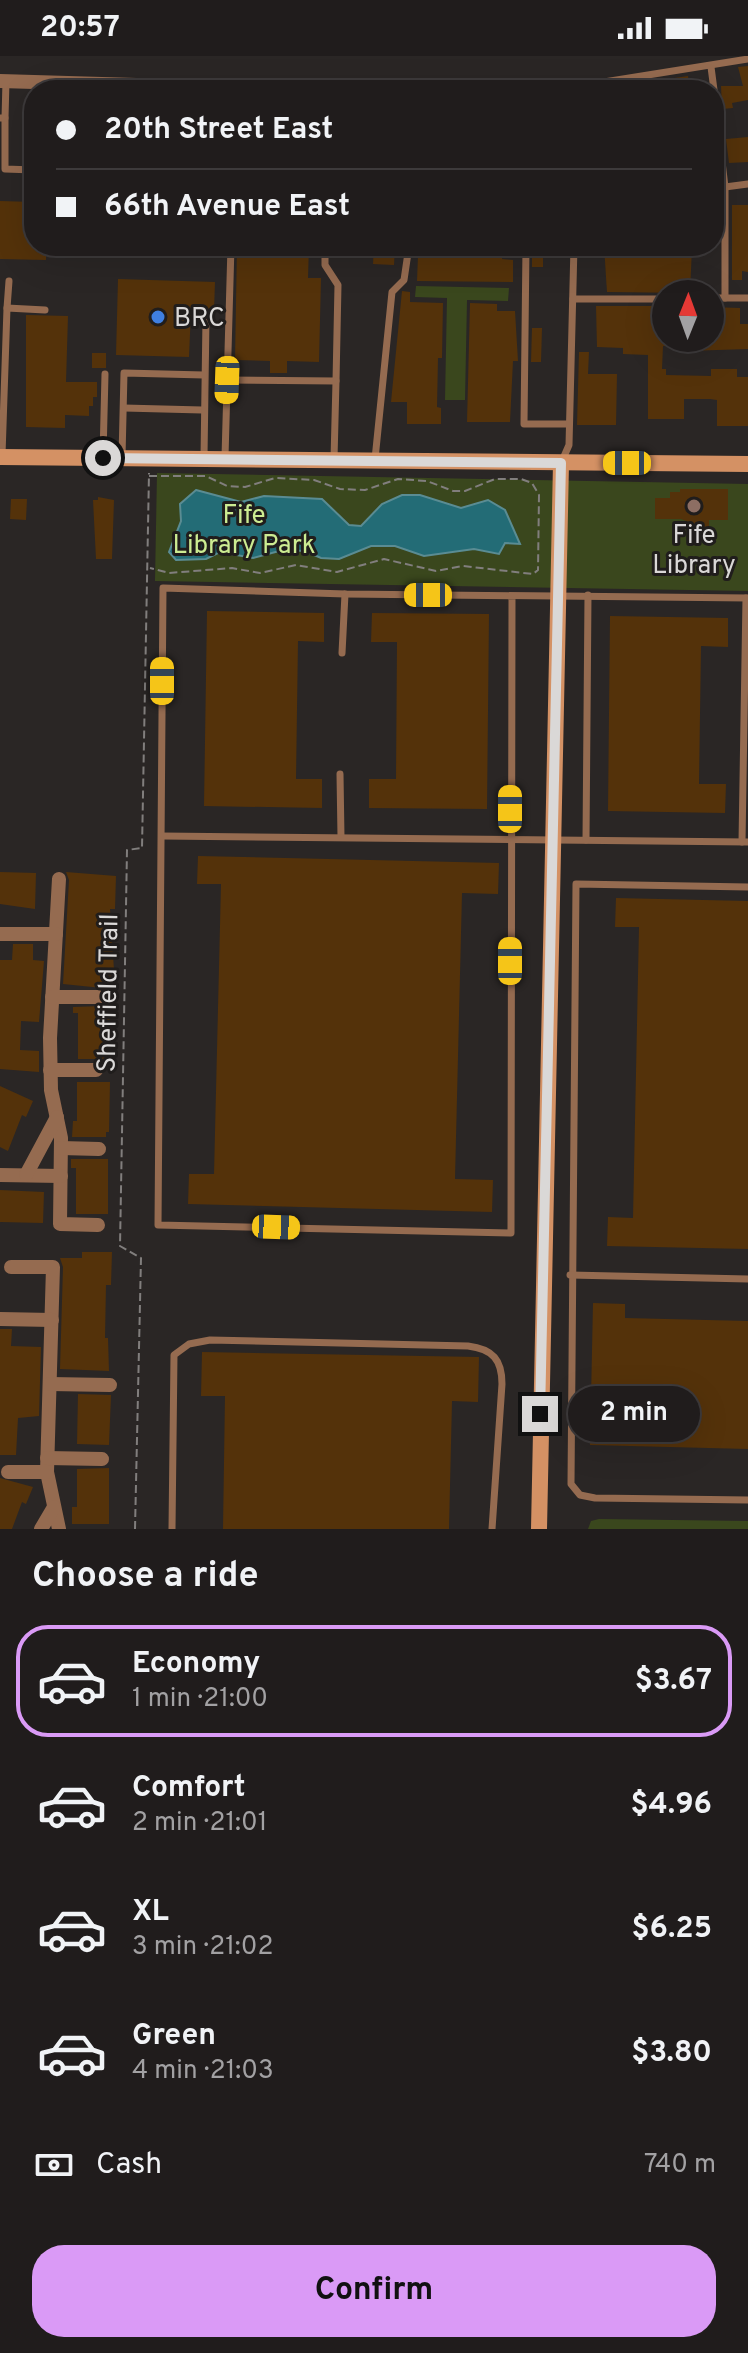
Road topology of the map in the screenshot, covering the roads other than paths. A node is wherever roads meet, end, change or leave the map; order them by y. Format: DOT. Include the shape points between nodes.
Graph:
graph roads {
  1 [pos="748,59"];
  2 [pos="711,67"];
  3 [pos="621,80"];
  4 [pos="713,80"];
  5 [pos="3,81"];
  6 [pos="24,82"];
  7 [pos="3,118"];
  8 [pos="24,170"];
  9 [pos="724,178"];
  10 [pos="748,184"];
  11 [pos="725,187"];
  12 [pos="231,256"];
  13 [pos="325,256"];
  14 [pos="408,256"];
  15 [pos="526,256"];
  16 [pos="574,256"];
  17 [pos="9,281"];
  18 [pos="725,298"];
  19 [pos="748,298"];
  20 [pos="573,299"];
  21 [pos="652,299"];
  22 [pos="7,308"];
  23 [pos="45,310"];
  24 [pos="206,318"];
  25 [pos="105,374"];
  26 [pos="204,375"];
  27 [pos="227,380"];
  28 [pos="336,381"];
  29 [pos="124,408"];
  30 [pos="202,410"];
  31 [pos="569,424"];
  32 [pos="1,458"];
  33 [pos="103,458"];
  34 [pos="121,459"];
  35 [pos="204,459"];
  36 [pos="225,459"];
  37 [pos="334,461"];
  38 [pos="375,461"];
  39 [pos="561,463"];
  40 [pos="748,464"];
  41 [pos="345,594"];
  42 [pos="557,594"];
  43 [pos="588,595"];
  44 [pos="512,597"];
  45 [pos="747,598"];
  46 [pos="342,653"];
  47 [pos="340,774"];
  48 [pos="162,836"];
  49 [pos="341,837"];
  50 [pos="510,840"];
  51 [pos="552,840"];
  52 [pos="586,840"];
  53 [pos="745,842"];
  54 [pos="59,879"];
  55 [pos="748,887"];
  56 [pos="0,934"];
  57 [pos="56,934"];
  58 [pos="52,997"];
  59 [pos="98,997"];
  60 [pos="50,1070"];
  61 [pos="96,1070"];
  62 [pos="57,1117"];
  63 [pos="61,1148"];
  64 [pos="99,1149"];
  65 [pos="0,1175"];
  66 [pos="26,1175"];
  67 [pos="61,1176"];
  68 [pos="98,1225"];
  69 [pos="11,1267"];
  70 [pos="570,1275"];
  71 [pos="748,1279"];
  72 [pos="0,1319"];
  73 [pos="52,1320"];
  74 [pos="50,1384"];
  75 [pos="110,1385"];
  76 [pos="102,1459"];
  77 [pos="47,1465"];
  78 [pos="8,1472"];
  79 [pos="748,1500"];
  80 [pos="54,1507"];
  81 [pos="41,1529"];
  82 [pos="59,1529"];
  83 [pos="172,1529"];
  84 [pos="492,1529"];
  85 [pos="539,1529"];
  1 -- 2 [label="lane"];
  2 -- 3 [label="lane"];
  2 -- 4 [label="lane"];
  5 -- 6 [label="street"];
  5 -- 7 [label="lane"];
  7 -- 8 [label="lane" via="5,169"];
  9 -- 11 [label="lane"];
  10 -- 11 [label="lane"];
  11 -- 18 [label="lane"];
  12 -- 27 [label="lane"];
  13 -- 28 [label="lane" via="338,285"];
  14 -- 38 [label="lane" via="404,280 392,292"];
  15 -- 31 [label="lane" via="524,424"];
  16 -- 20 [label="lane"];
  17 -- 22 [label="lane"];
  18 -- 19 [label="lane"];
  20 -- 21 [label="lane"];
  20 -- 31 [label="lane"];
  22 -- 23 [label="lane"];
  22 -- 32 [label="lane"];
  24 -- 26 [label="lane"];
  25 -- 33 [label="lane"];
  26 -- 29 [label="lane" via="124,373"];
  26 -- 30 [label="lane"];
  27 -- 28 [label="lane"];
  27 -- 36 [label="lane"];
  28 -- 37 [label="lane"];
  29 -- 30 [label="lane"];
  29 -- 34 [label="lane"];
  30 -- 35 [label="lane"];
  31 -- 39 [label="lane" via="569,445"];
  32 -- 33 [label="street"];
  33 -- 34 [label="street"];
  34 -- 35 [label="street" via="150,467"];
  35 -- 36 [label="street"];
  36 -- 37 [label="street"];
  37 -- 38 [label="street"];
  38 -- 39 [label="street"];
  39 -- 40 [label="street"];
  39 -- 42 [label="street"];
  41 -- 44 [label="lane"];
  41 -- 46 [label="lane"];
  41 -- 48 [label="lane" via="163,588"];
  42 -- 43 [label="lane"];
  42 -- 44 [label="lane"];
  42 -- 51 [label="street"];
  43 -- 45 [label="lane"];
  43 -- 52 [label="lane"];
  44 -- 50 [label="lane"];
  45 -- 53 [label="lane"];
  47 -- 49 [label="lane"];
  48 -- 49 [label="lane"];
  48 -- 50 [label="lane" via="158,1225 511,1233"];
  49 -- 50 [label="lane"];
  50 -- 51 [label="lane"];
  51 -- 52 [label="lane"];
  51 -- 85 [label="street"];
  52 -- 53 [label="lane"];
  54 -- 57 [label="street"];
  55 -- 70 [label="lane" via="576,884"];
  56 -- 57 [label="street"];
  57 -- 58 [label="street"];
  58 -- 59 [label="street"];
  58 -- 60 [label="street"];
  60 -- 61 [label="street"];
  60 -- 62 [label="street"];
  62 -- 63 [label="street"];
  62 -- 66 [label="street"];
  63 -- 64 [label="street"];
  63 -- 67 [label="street"];
  65 -- 66 [label="street"];
  66 -- 67 [label="street"];
  67 -- 68 [label="street" via="60,1224"];
  69 -- 73 [label="street" via="53,1267"];
  70 -- 71 [label="lane"];
  70 -- 79 [label="lane" via="571,1484 580,1495 595,1498"];
  72 -- 73 [label="street"];
  73 -- 74 [label="street"];
  74 -- 75 [label="street"];
  74 -- 77 [label="street"];
  76 -- 77 [label="street"];
  77 -- 78 [label="street"];
  77 -- 80 [label="street"];
  80 -- 81 [label="street"];
  80 -- 82 [label="street"];
  83 -- 84 [label="lane" via="174,1355 189,1344 210,1340 468,1346 494,1354 502,1384"];
}
